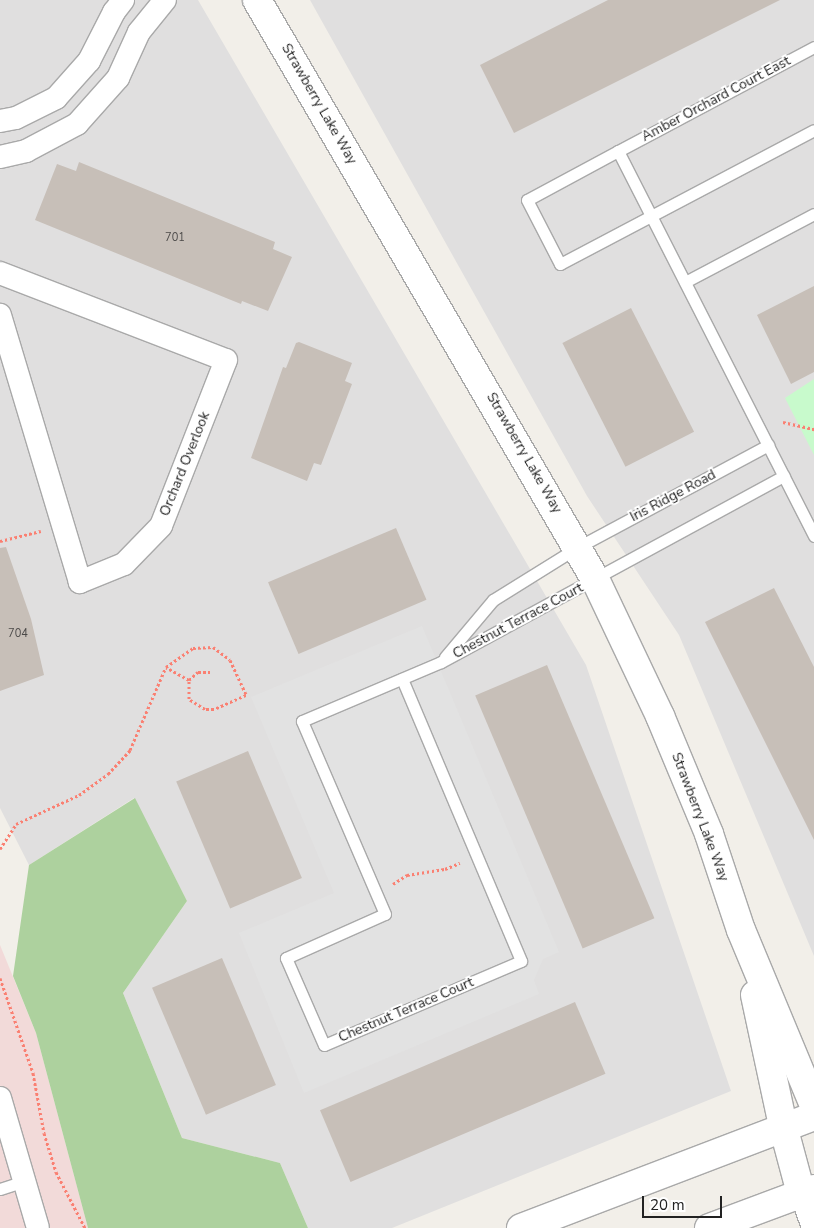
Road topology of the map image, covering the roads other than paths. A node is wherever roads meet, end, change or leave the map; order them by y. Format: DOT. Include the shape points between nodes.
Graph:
graph roads {
  1 [pos="123,0"];
  2 [pos="165,0"];
  3 [pos="258,0"];
  4 [pos="814,47"];
  5 [pos="0,121"];
  6 [pos="814,130"];
  7 [pos="618,151"];
  8 [pos="0,157"];
  9 [pos="814,214"];
  10 [pos="651,216"];
  11 [pos="0,273"];
  12 [pos="685,282"];
  13 [pos="0,315"];
  14 [pos="768,446"];
  15 [pos="784,476"];
  16 [pos="814,536"];
  17 [pos="578,548"];
  18 [pos="595,579"];
  19 [pos="441,662"];
  20 [pos="402,679"];
  21 [pos="741,930"];
  22 [pos="0,1098"];
  23 [pos="814,1105"];
  24 [pos="814,1116"];
  25 [pos="783,1126"];
  26 [pos="24,1181"];
  27 [pos="0,1189"];
  28 [pos="808,1191"];
  29 [pos="38,1228"];
  30 [pos="521,1228"];
  31 [pos="709,1228"];
  32 [pos="813,1228"];
  1 -- 5 [label="street" via="89,61 56,98 16,118"];
  2 -- 8 [label="street" via="139,32 118,78 77,124 26,151"];
  3 -- 17 [label="street, Strawberry Lake Way"];
  4 -- 7 [label="lane, Amber Orchard Court East"];
  6 -- 10 [label="lane, Amber Orchard Court East"];
  7 -- 10 [label="lane"];
  7 -- 10 [label="lane, Amber Orchard Court East" via="527,200 560,264"];
  9 -- 12 [label="lane"];
  10 -- 12 [label="lane"];
  11 -- 13 [label="street, Orchard Overlook" via="226,360 161,526 124,564 80,582"];
  12 -- 14 [label="lane"];
  14 -- 15 [label="lane"];
  14 -- 17 [label="lane, Iris Ridge Road"];
  15 -- 16 [label="lane"];
  15 -- 18 [label="lane"];
  17 -- 18 [label="street, Strawberry Lake Way"];
  17 -- 19 [label="lane, Chestnut Terrace Court" via="493,600"];
  18 -- 19 [label="lane, Chestnut Terrace Court"];
  18 -- 21 [label="street, Strawberry Lake Way" via="660,716 709,834"];
  19 -- 20 [label="lane, Chestnut Terrace Court"];
  20 -- 20 [label="lane, Chestnut Terrace Court" via="302,721 385,914 286,958 324,1045 521,961"];
  21 -- 23 [label="street, Strawberry Lake Way"];
  21 -- 25 [label="street, Strawberry Lake Way"];
  22 -- 26 [label="street"];
  24 -- 25 [label="street"];
  25 -- 28 [label="street, Strawberry Lake Way"];
  25 -- 30 [label="street"];
  26 -- 27 [label="lane"];
  26 -- 29 [label="street"];
  28 -- 31 [label="street"];
  28 -- 32 [label="street, Strawberry Lake Way"];
}
